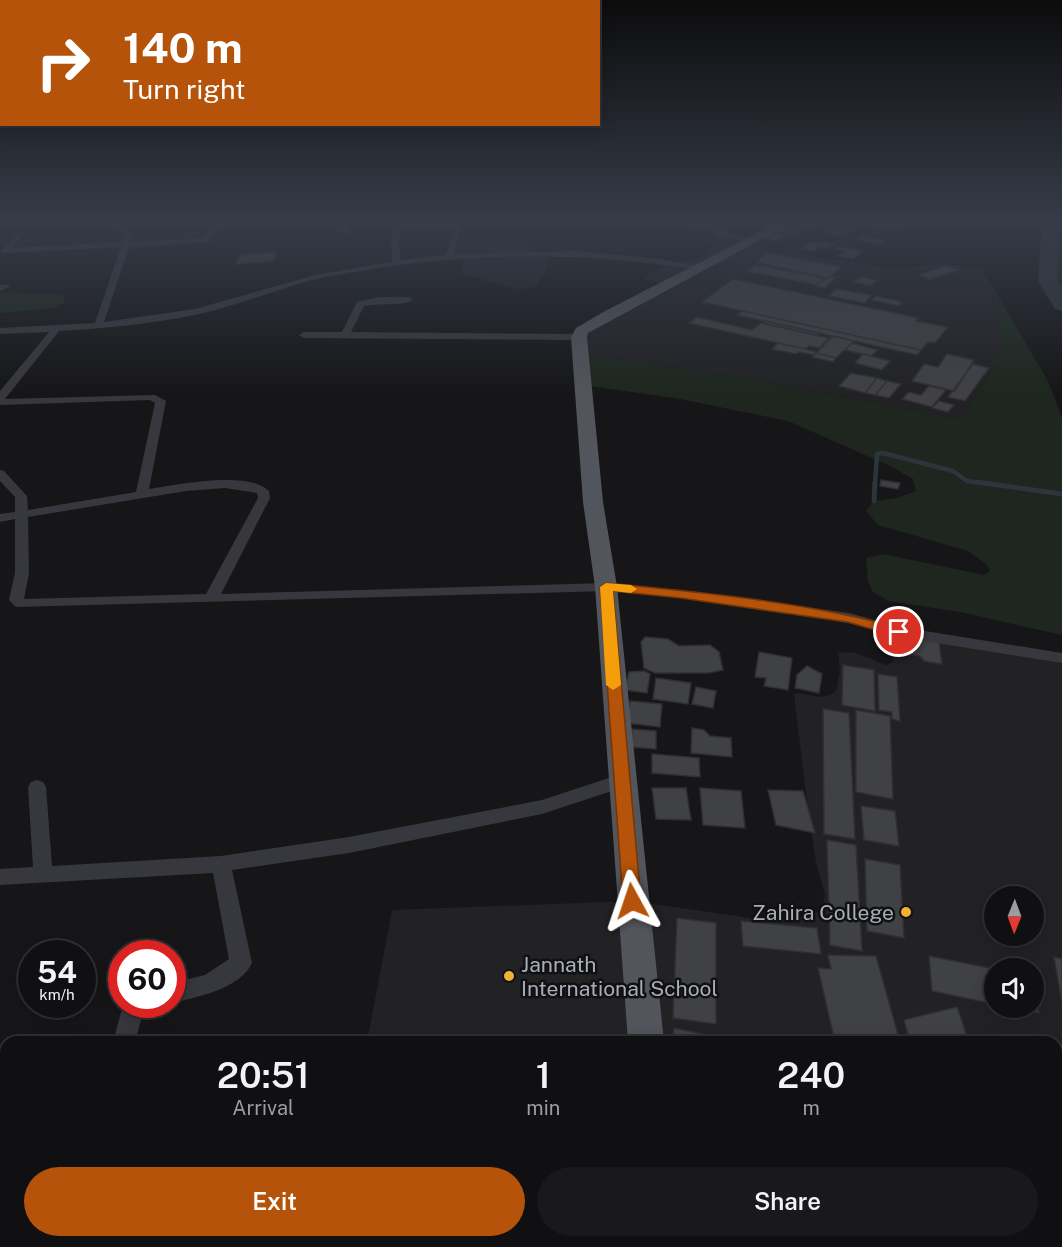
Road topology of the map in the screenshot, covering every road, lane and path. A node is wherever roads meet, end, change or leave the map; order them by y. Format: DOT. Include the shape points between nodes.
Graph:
graph roads {
  1 [pos="113,279"];
  2 [pos="310,279"];
  3 [pos="679,279"];
  4 [pos="410,300"];
  5 [pos="99,325"];
  6 [pos="56,329"];
  7 [pos="0,331"];
  8 [pos="304,335"];
  9 [pos="345,335"];
  10 [pos="579,337"];
  11 [pos="0,400"];
  12 [pos="0,474"];
  13 [pos="141,494"];
  14 [pos="22,513"];
  15 [pos="0,518"];
  16 [pos="606,587"];
  17 [pos="211,599"];
  18 [pos="1062,658"];
  19 [pos="621,781"];
  20 [pos="37,787"];
  21 [pos="221,864"];
  22 [pos="43,876"];
  23 [pos="0,877"];
  24 [pos="186,990"];
  25 [pos="131,1018"];
  26 [pos="126,1036"];
  27 [pos="645,1036"];
  1 -- 5 [label="street"];
  2 -- 5 [label="street" via="192,313"];
  3 -- 10 [label="main road" via="610,314 581,331"];
  4 -- 9 [label="street" via="360,304"];
  5 -- 6 [label="street"];
  6 -- 7 [label="street"];
  6 -- 11 [label="street"];
  8 -- 9 [label="street"];
  9 -- 10 [label="street"];
  10 -- 16 [label="main road" via="593,502"];
  11 -- 13 [label="street" via="151,397 161,401"];
  12 -- 14 [label="street" via="21,496"];
  13 -- 14 [label="street"];
  13 -- 17 [label="street" via="211,484 263,491 264,498"];
  14 -- 15 [label="street"];
  14 -- 17 [label="street" via="22,573 16,600 21,604"];
  16 -- 17 [label="street"];
  16 -- 18 [label="street" via="849,618 899,632"];
  16 -- 19 [label="main road"];
  19 -- 21 [label="street" via="542,807"];
  19 -- 27 [label="main road"];
  20 -- 22 [label="street"];
  21 -- 22 [label="street"];
  21 -- 24 [label="street" via="241,963 210,984"];
  22 -- 23 [label="street"];
  25 -- 26 [label="street"];
}
